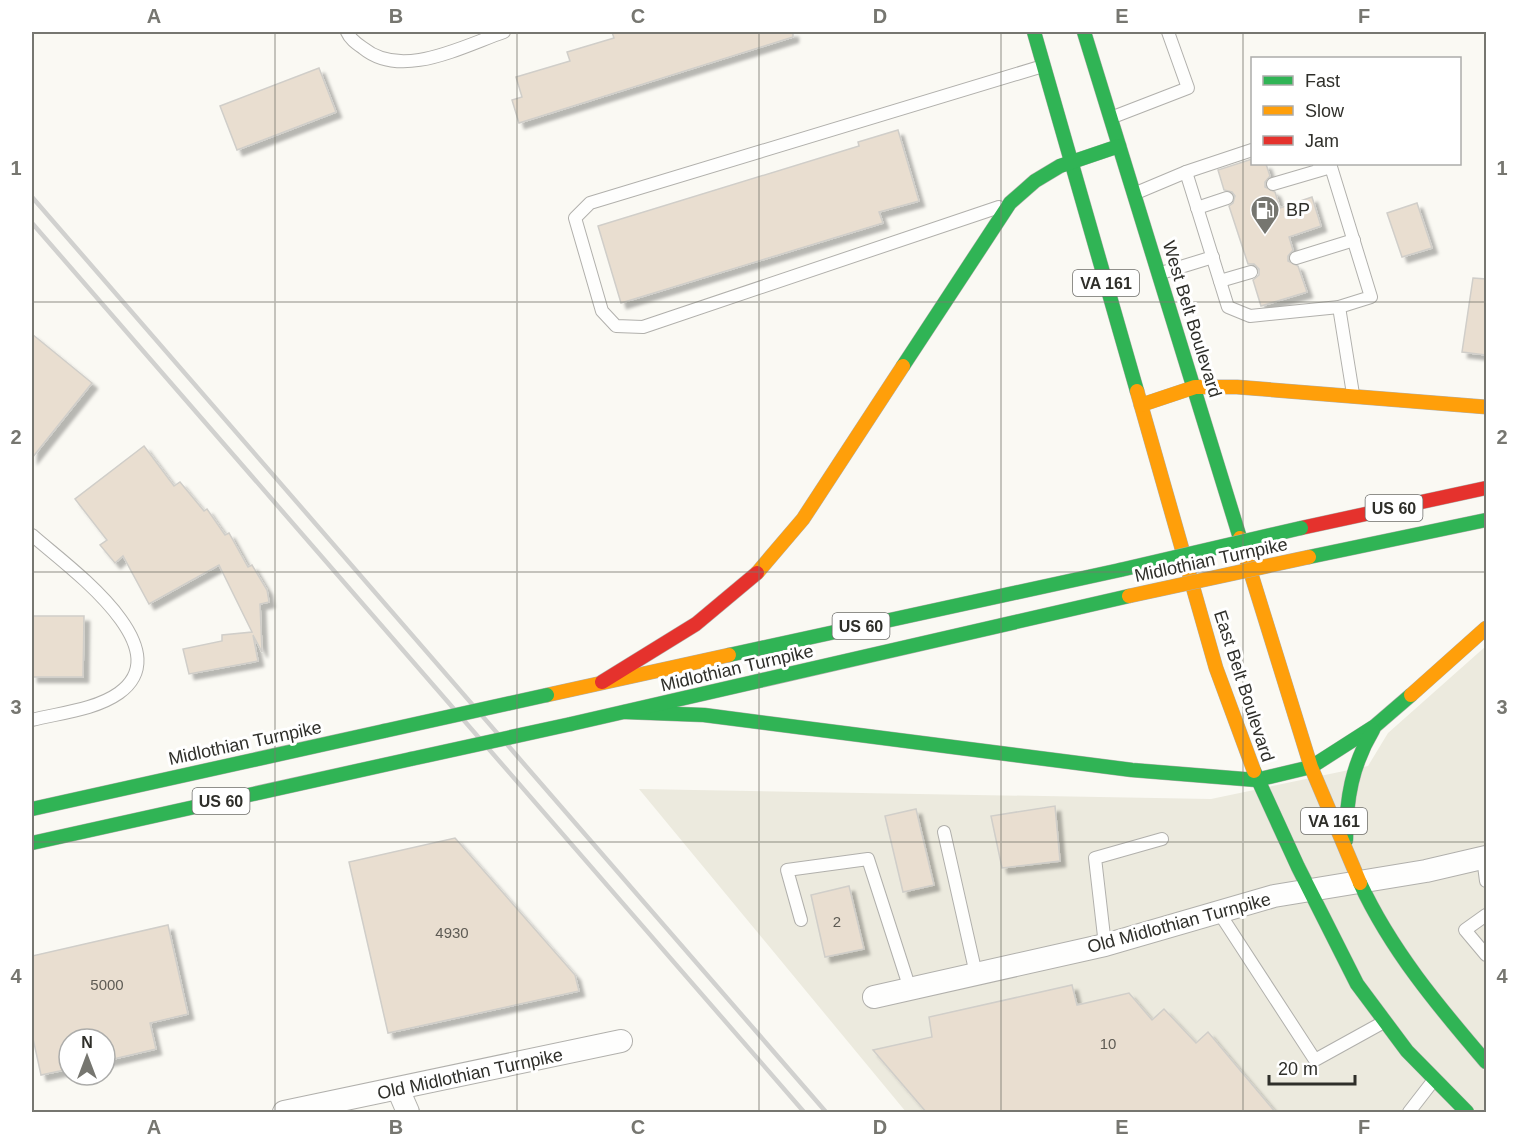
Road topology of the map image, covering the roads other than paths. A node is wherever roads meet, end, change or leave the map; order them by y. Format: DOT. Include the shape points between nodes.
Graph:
graph roads {
  1 [pos="347,32"];
  2 [pos="504,32"];
  3 [pos="1034,32"];
  4 [pos="1084,32"];
  5 [pos="1168,32"];
  6 [pos="1044,66"];
  7 [pos="1111,118"];
  8 [pos="1119,146"];
  9 [pos="1251,150"];
  10 [pos="1072,160"];
  11 [pos="1325,165"];
  12 [pos="1186,172"];
  13 [pos="1273,184"];
  14 [pos="1134,194"];
  15 [pos="1227,198"];
  16 [pos="1010,203"];
  17 [pos="1197,208"];
  18 [pos="1354,240"];
  19 [pos="1213,257"];
  20 [pos="1296,258"];
  21 [pos="1251,272"];
  22 [pos="1159,274"];
  23 [pos="1220,281"];
  24 [pos="1340,307"];
  25 [pos="1195,387"];
  26 [pos="1354,398"];
  27 [pos="1141,405"];
  28 [pos="1486,407"];
  29 [pos="1486,488"];
  30 [pos="1486,520"];
  31 [pos="32,535"];
  32 [pos="1486,628"];
  33 [pos="602,682"];
  34 [pos="625,712"];
  35 [pos="32,720"];
  36 [pos="1375,726"];
  37 [pos="1311,767"];
  38 [pos="1256,780"];
  39 [pos="32,809"];
  40 [pos="944,832"];
  41 [pos="1162,839"];
  42 [pos="32,843"];
  43 [pos="1346,851"];
  44 [pos="1485,858"];
  45 [pos="1486,881"];
  46 [pos="1359,882"];
  47 [pos="1310,890"];
  48 [pos="1218,911"];
  49 [pos="1486,915"];
  50 [pos="801,920"];
  51 [pos="1105,945"];
  52 [pos="1486,955"];
  53 [pos="976,974"];
  54 [pos="910,989"];
  55 [pos="874,997"];
  56 [pos="1383,1022"];
  57 [pos="621,1041"];
  58 [pos="1486,1062"];
  59 [pos="1434,1080"];
  60 [pos="398,1089"];
  61 [pos="284,1113"];
  62 [pos="408,1113"];
  63 [pos="1410,1113"];
  64 [pos="1467,1113"];
  1 -- 2 [label="lane" via="372,56 404,63"];
  3 -- 6 [label="main road, VA 161"];
  4 -- 7 [label="main road, West Belt Boulevard / VA 161"];
  5 -- 7 [label="lane" via="1188,88"];
  6 -- 10 [label="main road, VA 161"];
  6 -- 16 [label="lane" via="590,203 575,218 602,311 616,326 643,327"];
  7 -- 8 [label="main road, West Belt Boulevard / VA 161"];
  8 -- 10 [label="main road"];
  8 -- 14 [label="main road, West Belt Boulevard / VA 161"];
  9 -- 12 [label="lane"];
  10 -- 16 [label="main road" via="1043,173"];
  10 -- 27 [label="main road, VA 161"];
  11 -- 13 [label="lane"];
  11 -- 18 [label="lane"];
  12 -- 14 [label="lane"];
  12 -- 17 [label="lane"];
  14 -- 22 [label="main road, West Belt Boulevard / VA 161"];
  15 -- 17 [label="lane"];
  16 -- 33 [label="main road" via="810,510 763,568 696,624"];
  17 -- 19 [label="lane"];
  18 -- 20 [label="lane"];
  18 -- 24 [label="lane" via="1371,297"];
  19 -- 22 [label="lane"];
  19 -- 23 [label="lane"];
  21 -- 23 [label="lane"];
  22 -- 25 [label="main road, West Belt Boulevard / VA 161"];
  23 -- 24 [label="lane" via="1228,307 1250,316"];
  24 -- 26 [label="lane"];
  25 -- 26 [label="main road"];
  25 -- 27 [label="main road"];
  25 -- 37 [label="main road, West Belt Boulevard / VA 161"];
  26 -- 28 [label="main road"];
  27 -- 38 [label="main road, East Belt Boulevard / VA 161" via="1226,699"];
  29 -- 33 [label="main road, Midlothian Turnpike / US 60, bridge"];
  30 -- 34 [label="main road, Midlothian Turnpike / US 60, bridge" via="1129,596"];
  31 -- 35 [label="lane" via="111,605 129,631 136,655 130,682 120,693 100,703"];
  32 -- 36 [label="main road"];
  33 -- 39 [label="main road, Midlothian Turnpike / US 60, bridge"];
  34 -- 38 [label="main road" via="704,715 1132,770"];
  34 -- 42 [label="main road, Midlothian Turnpike / US 60, bridge"];
  36 -- 37 [label="main road"];
  36 -- 43 [label="main road" via="1350,777"];
  37 -- 38 [label="main road"];
  37 -- 43 [label="main road, VA 161"];
  38 -- 47 [label="main road, East Belt Boulevard / VA 161"];
  40 -- 53 [label="lane"];
  41 -- 51 [label="lane" via="1095,858"];
  43 -- 46 [label="main road, VA 161"];
  44 -- 45 [label="lane"];
  44 -- 46 [label="street, Old Midlothian Turnpike"];
  46 -- 47 [label="street, Old Midlothian Turnpike"];
  46 -- 58 [label="main road, VA 161" via="1416,978"];
  47 -- 48 [label="street, Old Midlothian Turnpike"];
  47 -- 56 [label="main road, East Belt Boulevard / VA 161" via="1346,965"];
  48 -- 51 [label="street, Old Midlothian Turnpike"];
  48 -- 56 [label="lane" via="1315,1060"];
  49 -- 52 [label="lane" via="1465,930"];
  50 -- 54 [label="lane" via="787,870 868,859"];
  51 -- 53 [label="street, Old Midlothian Turnpike"];
  53 -- 54 [label="street, Old Midlothian Turnpike"];
  54 -- 55 [label="street, Old Midlothian Turnpike"];
  56 -- 59 [label="main road, East Belt Boulevard / VA 161"];
  57 -- 60 [label="street, Old Midlothian Turnpike"];
  59 -- 63 [label="lane"];
  59 -- 64 [label="main road, East Belt Boulevard / VA 161"];
  60 -- 61 [label="street, Old Midlothian Turnpike"];
  60 -- 62 [label="street"];
}
